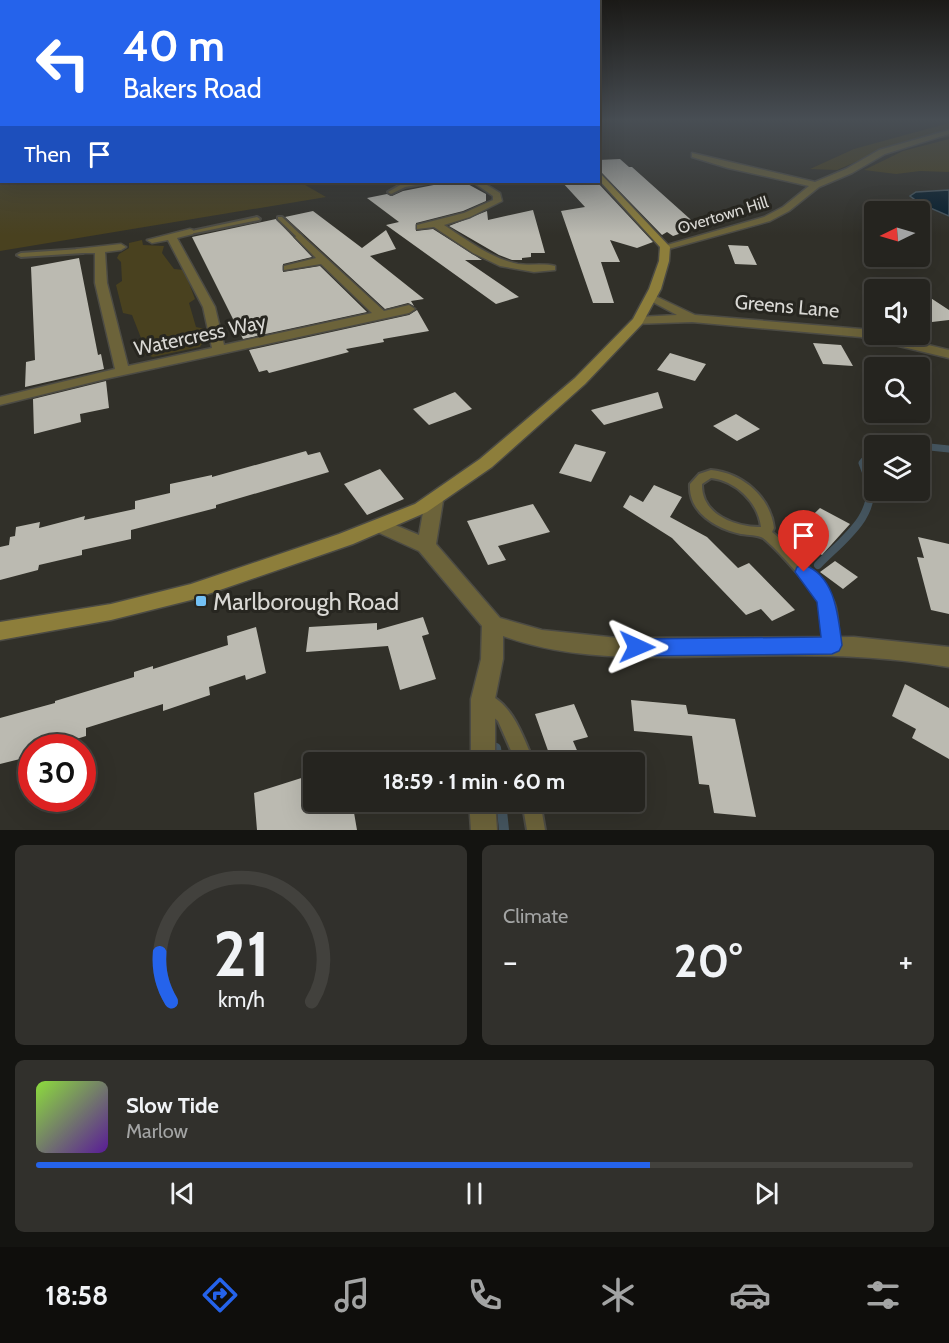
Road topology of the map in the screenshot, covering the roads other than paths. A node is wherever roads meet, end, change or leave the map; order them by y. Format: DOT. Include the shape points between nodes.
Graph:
graph roads {
  1 [pos="704,158"];
  2 [pos="871,158"];
  3 [pos="600,174"];
  4 [pos="421,183"];
  5 [pos="479,183"];
  6 [pos="816,185"];
  7 [pos="391,192"];
  8 [pos="280,218"];
  9 [pos="257,219"];
  10 [pos="436,224"];
  11 [pos="420,227"];
  12 [pos="190,232"];
  13 [pos="171,236"];
  14 [pos="300,237"];
  15 [pos="152,240"];
  16 [pos="121,247"];
  17 [pos="665,247"];
  18 [pos="100,249"];
  19 [pos="80,250"];
  20 [pos="21,255"];
  21 [pos="323,260"];
  22 [pos="288,268"];
  23 [pos="551,268"];
  24 [pos="538,270"];
  25 [pos="544,282"];
  26 [pos="651,297"];
  27 [pos="409,309"];
  28 [pos="380,314"];
  29 [pos="692,318"];
  30 [pos="638,321"];
  31 [pos="219,351"];
  32 [pos="949,354"];
  33 [pos="122,371"];
  34 [pos="0,401"];
  35 [pos="434,501"];
  36 [pos="381,526"];
  37 [pos="764,532"];
  38 [pos="426,546"];
  39 [pos="493,624"];
  40 [pos="0,631"];
  41 [pos="832,645"];
  42 [pos="949,657"];
  43 [pos="483,699"];
  44 [pos="483,752"];
  45 [pos="520,752"];
  46 [pos="483,812"];
  47 [pos="533,812"];
  48 [pos="484,830"];
  49 [pos="536,830"];
  1 -- 6 [label="street"];
  2 -- 6 [label="street, Overtown Hill"];
  3 -- 17 [label="main road"];
  4 -- 7 [label="lane" via="404,185"];
  5 -- 10 [label="street" via="497,195 498,201 467,216"];
  6 -- 17 [label="street, Overtown Hill" via="767,219"];
  8 -- 14 [label="lane"];
  9 -- 12 [label="lane"];
  10 -- 11 [label="street"];
  10 -- 24 [label="street" via="495,262"];
  12 -- 13 [label="street"];
  13 -- 15 [label="street"];
  13 -- 31 [label="street" via="209,307"];
  14 -- 21 [label="street"];
  16 -- 18 [label="street"];
  17 -- 26 [label="main road"];
  18 -- 19 [label="street"];
  18 -- 33 [label="street" via="101,283"];
  19 -- 20 [label="lane"];
  21 -- 22 [label="street"];
  21 -- 28 [label="street"];
  23 -- 24 [label="street"];
  24 -- 25 [label="street"];
  26 -- 29 [label="street, Greens Lane"];
  26 -- 30 [label="main road"];
  27 -- 28 [label="street, Watercress Way"];
  28 -- 31 [label="street, Watercress Way"];
  29 -- 30 [label="street, Greens Lane"];
  29 -- 32 [label="street, Greens Lane" via="861,333"];
  30 -- 35 [label="main road" via="580,381 486,463"];
  31 -- 33 [label="street, Watercress Way"];
  33 -- 34 [label="street, Watercress Way"];
  35 -- 36 [label="main road"];
  35 -- 38 [label="street"];
  36 -- 38 [label="street"];
  36 -- 40 [label="main road" via="166,599"];
  37 -- 37 [label="lane" via="739,529 709,515 697,496 698,481 720,475 744,487 763,508 768,528"];
  37 -- 41 [label="lane" via="822,592 829,610"];
  38 -- 39 [label="street"];
  39 -- 41 [label="street" via="546,641 592,647"];
  39 -- 43 [label="street" via="492,658"];
  41 -- 42 [label="street"];
  43 -- 44 [label="street"];
  43 -- 45 [label="lane" via="504,716"];
  46 -- 48 [label="street"];
  47 -- 49 [label="lane"];
}
